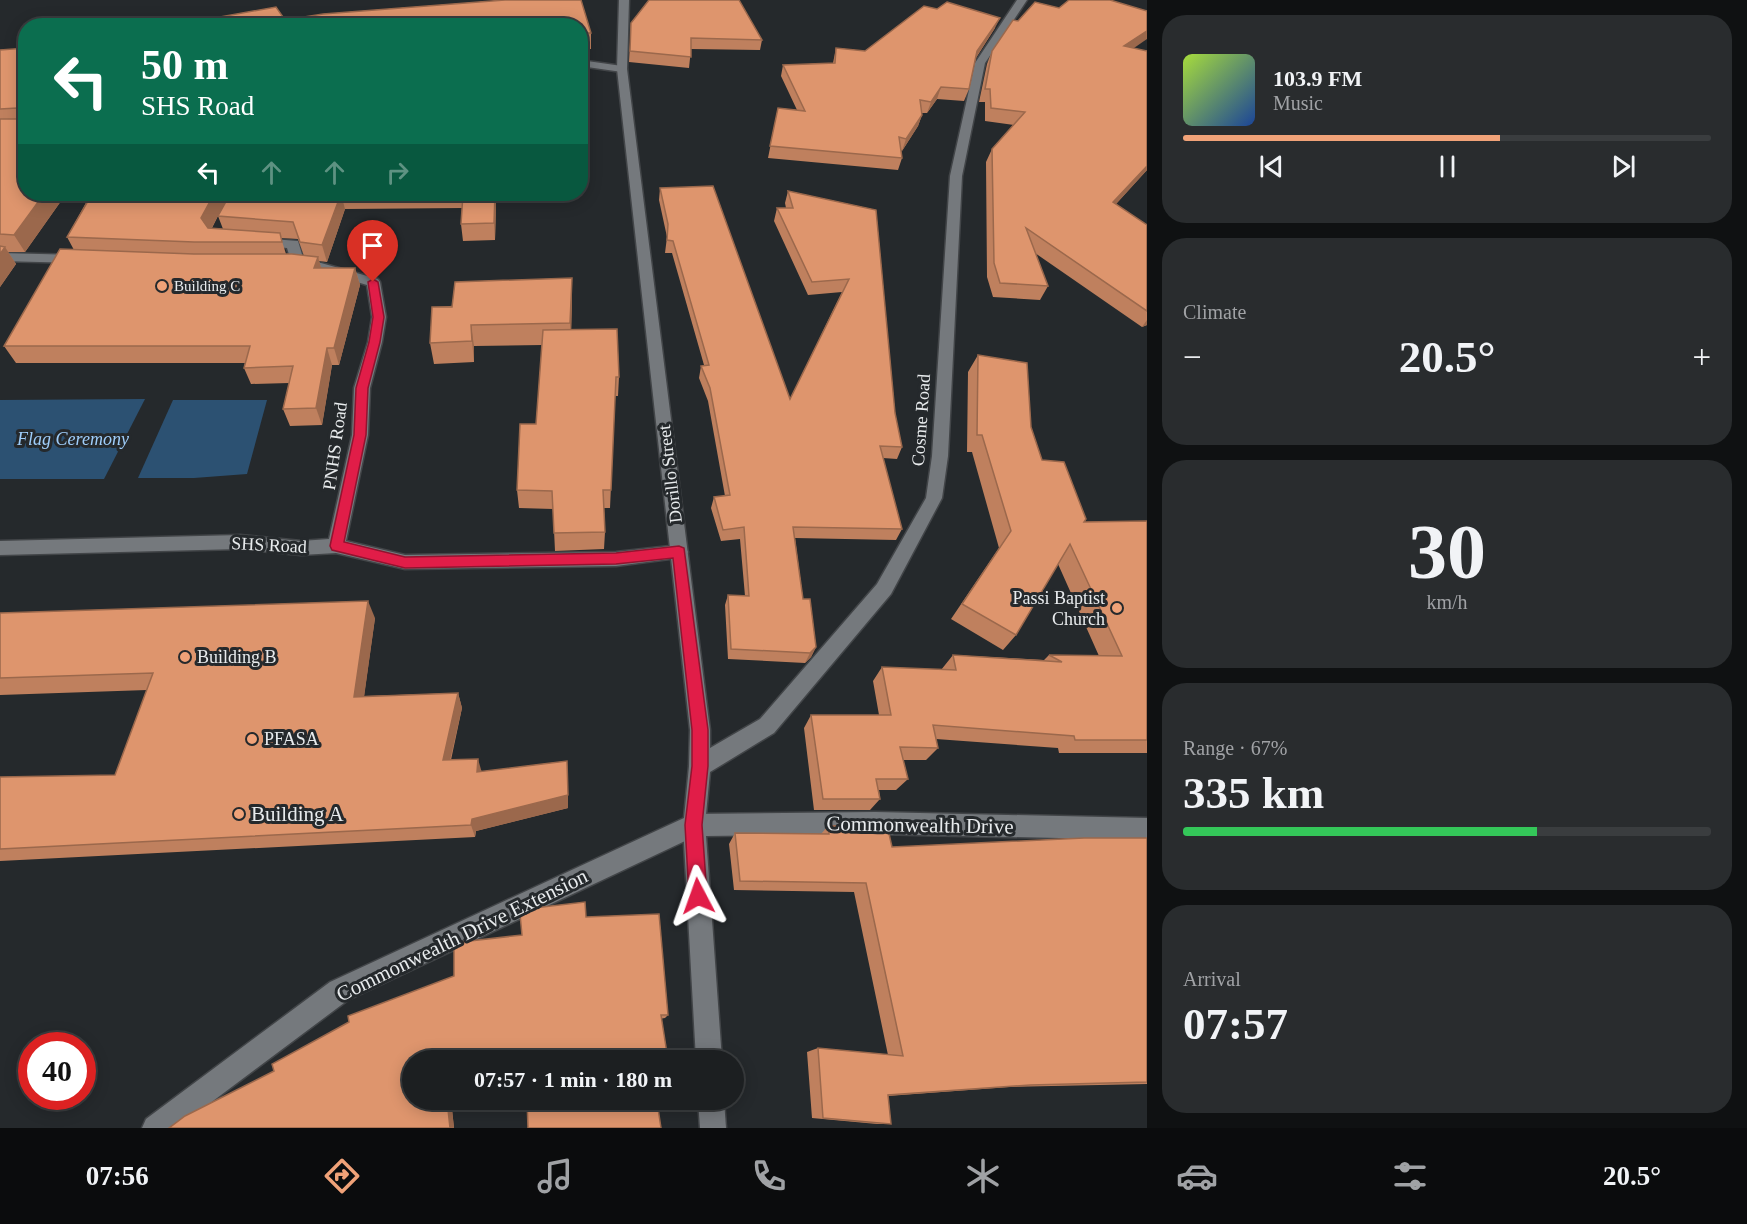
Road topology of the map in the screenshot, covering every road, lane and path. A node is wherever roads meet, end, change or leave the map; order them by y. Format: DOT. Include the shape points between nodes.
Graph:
graph roads {
  1 [pos="624,0"];
  2 [pos="1022,0"];
  3 [pos="588,64"];
  4 [pos="622,69"];
  5 [pos="246,241"];
  6 [pos="0,257"];
  7 [pos="88,260"];
  8 [pos="282,265"];
  9 [pos="298,265"];
  10 [pos="336,546"];
  11 [pos="0,548"];
  12 [pos="679,552"];
  13 [pos="700,766"];
  14 [pos="694,825"];
  15 [pos="1147,829"];
  16 [pos="708,1050"];
  17 [pos="712,1110"];
  18 [pos="155,1128"];
  19 [pos="713,1128"];
  1 -- 4 [label="street, Dorillo Street"];
  2 -- 13 [label="street, Cosme Road" via="980,63 956,176 940,456 933,498 884,589 766,726"];
  3 -- 4 [label="street"];
  4 -- 12 [label="street, Dorillo Street"];
  5 -- 9 [label="street" via="293,244"];
  6 -- 7 [label="street"];
  8 -- 9 [label="street"];
  9 -- 10 [label="street, PNHS Road" via="321,267 373,282 379,317 362,388 360,435"];
  10 -- 11 [label="street, SHS Road" via="302,548 240,542"];
  10 -- 12 [label="street, SHS Road" via="405,562 616,559"];
  12 -- 13 [label="street, Dorillo Street" via="700,730"];
  13 -- 14 [label="street, Dorillo Street"];
  14 -- 15 [label="street, Commonwealth Drive" via="874,823"];
  14 -- 16 [label="street, Dorillo Street"];
  14 -- 18 [label="street, Commonwealth Drive Extension" via="339,991"];
  17 -- 19 [label="street"];
}
